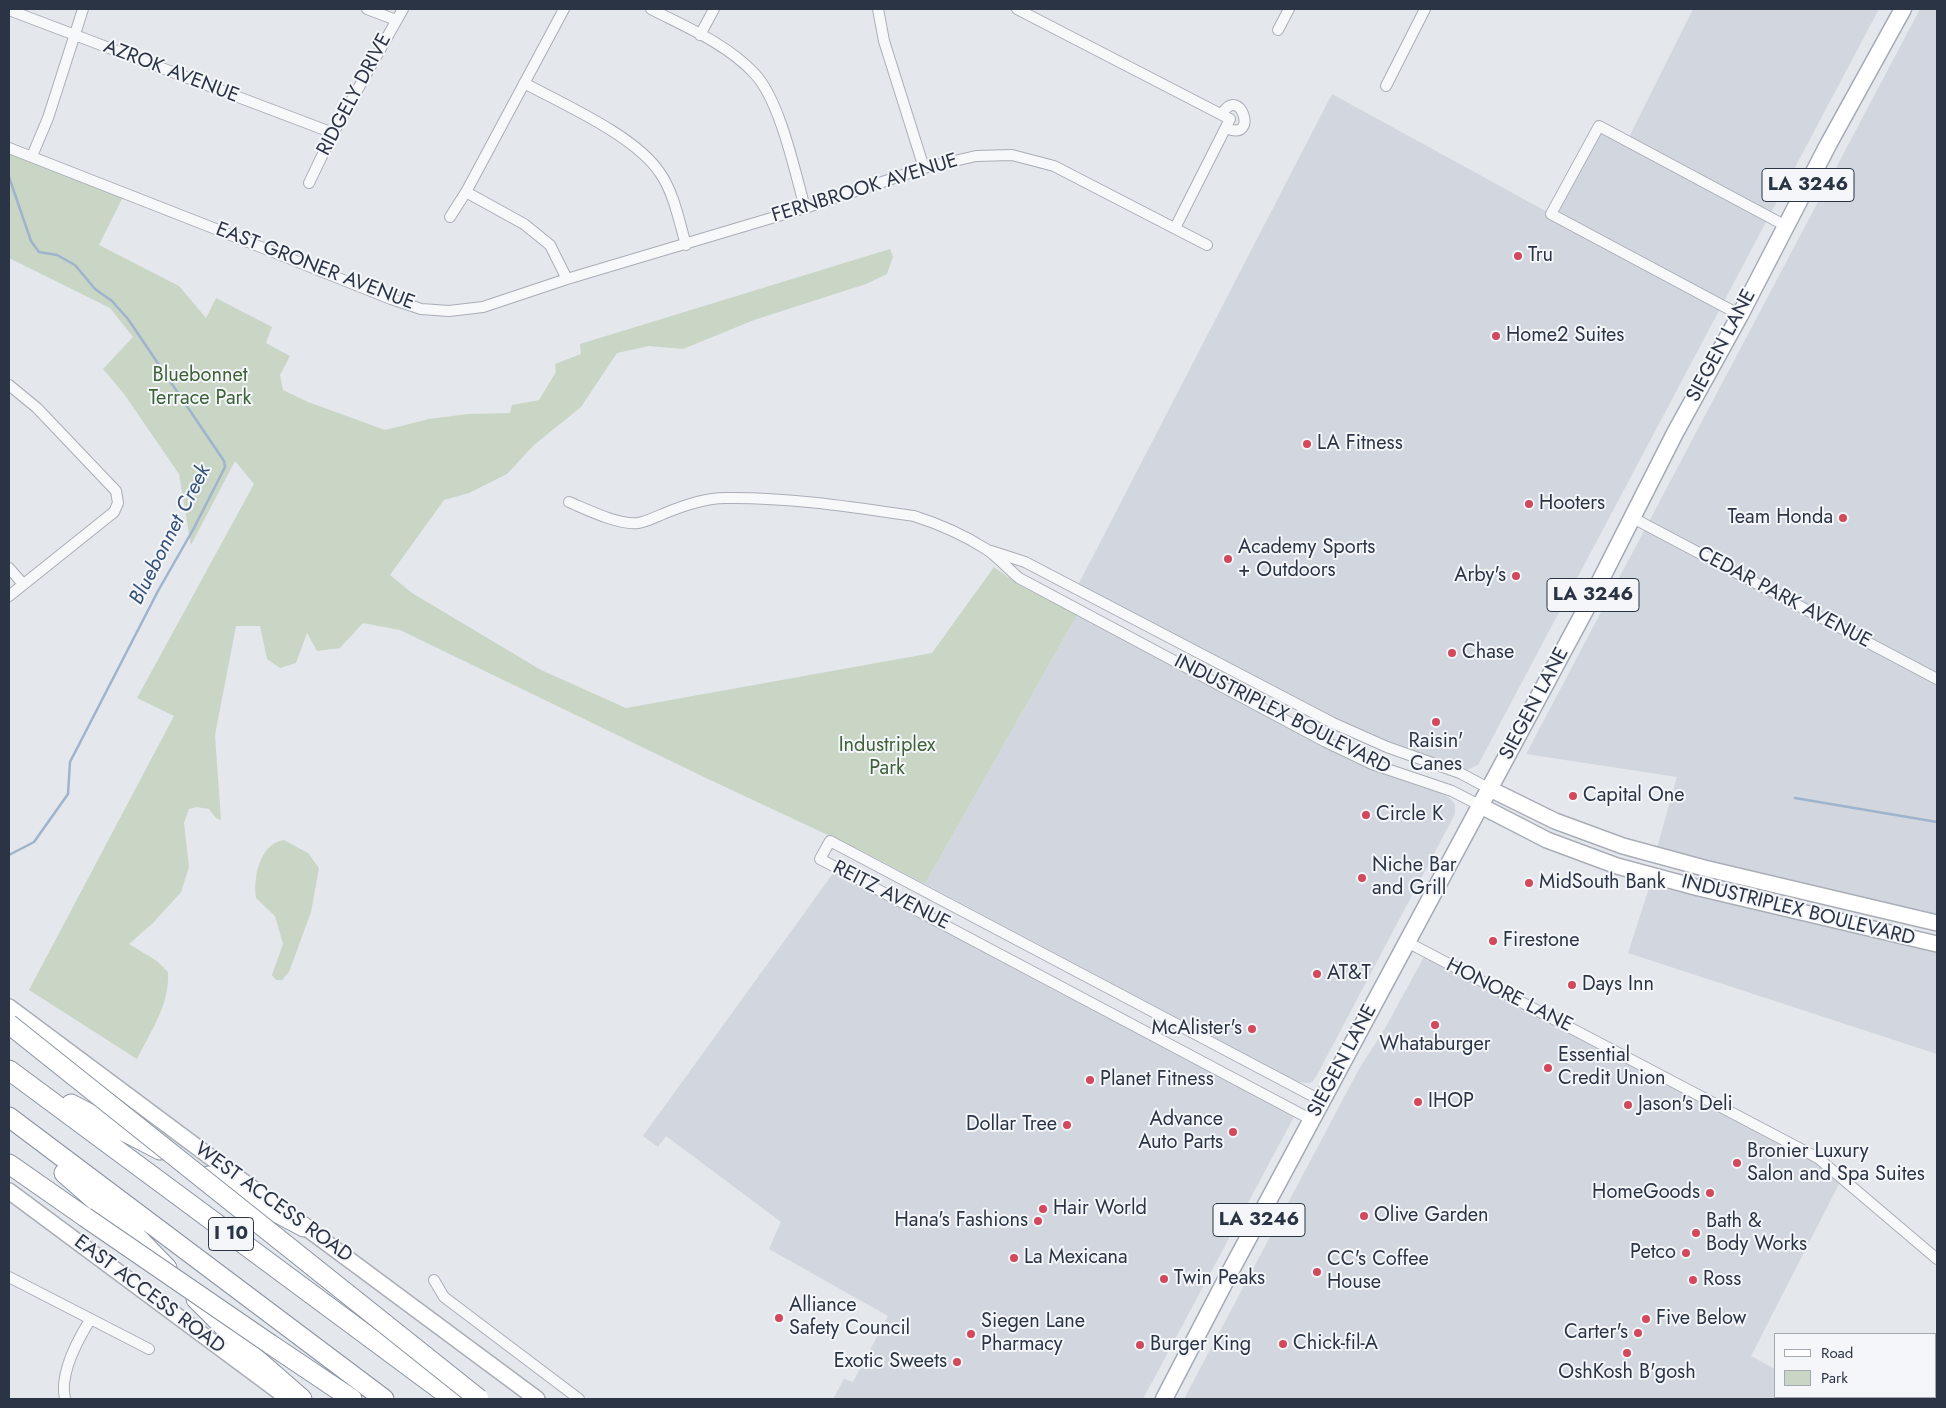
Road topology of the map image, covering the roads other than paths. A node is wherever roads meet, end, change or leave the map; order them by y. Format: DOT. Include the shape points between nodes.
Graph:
graph roads {
  1 [pos="83,9"];
  2 [pos="367,9"];
  3 [pos="402,9"];
  4 [pos="564,9"];
  5 [pos="651,9"];
  6 [pos="714,9"];
  7 [pos="878,9"];
  8 [pos="1017,9"];
  9 [pos="1289,9"];
  10 [pos="1425,9"];
  11 [pos="1903,9"];
  12 [pos="9,10"];
  13 [pos="396,20"];
  14 [pos="1278,30"];
  15 [pos="700,35"];
  16 [pos="74,36"];
  17 [pos="524,82"];
  18 [pos="1386,86"];
  19 [pos="333,133"];
  20 [pos="9,148"];
  21 [pos="32,156"];
  22 [pos="924,168"];
  23 [pos="309,183"];
  24 [pos="466,192"];
  25 [pos="805,208"];
  26 [pos="450,217"];
  27 [pos="1786,226"];
  28 [pos="1175,228"];
  29 [pos="686,245"];
  30 [pos="1207,246"];
  31 [pos="567,279"];
  32 [pos="1740,315"];
  33 [pos="9,385"];
  34 [pos="569,502"];
  35 [pos="1631,518"];
  36 [pos="987,550"];
  37 [pos="9,568"];
  38 [pos="23,584"];
  39 [pos="9,596"];
  40 [pos="1937,679"];
  41 [pos="1490,790"];
  42 [pos="1481,806"];
  43 [pos="1937,923"];
  44 [pos="1407,942"];
  45 [pos="1937,944"];
  46 [pos="9,1007"];
  47 [pos="9,1024"];
  48 [pos="13,1073"];
  49 [pos="1322,1101"];
  50 [pos="9,1117"];
  51 [pos="1312,1120"];
  52 [pos="9,1128"];
  53 [pos="9,1164"];
  54 [pos="9,1192"];
  55 [pos="304,1227"];
  56 [pos="1937,1259"];
  57 [pos="9,1277"];
  58 [pos="434,1280"];
  59 [pos="90,1320"];
  60 [pos="149,1349"];
  61 [pos="66,1399"];
  62 [pos="289,1399"];
  63 [pos="302,1399"];
  64 [pos="352,1399"];
  65 [pos="384,1399"];
  66 [pos="453,1399"];
  67 [pos="479,1399"];
  68 [pos="537,1399"];
  69 [pos="579,1399"];
  70 [pos="1164,1399"];
  1 -- 16 [label="street"];
  2 -- 13 [label="street"];
  3 -- 13 [label="street, RIDGELY DRIVE"];
  4 -- 17 [label="street"];
  5 -- 15 [label="street"];
  6 -- 15 [label="street"];
  7 -- 22 [label="street" via="884,41"];
  8 -- 28 [label="street" via="1226,120"];
  9 -- 14 [label="street"];
  10 -- 18 [label="street"];
  11 -- 27 [label="main road, SIEGEN LANE / LA 3246"];
  12 -- 16 [label="street, AZROK AVENUE"];
  13 -- 19 [label="street, RIDGELY DRIVE"];
  15 -- 25 [label="street" via="755,74 772,102"];
  16 -- 19 [label="street, AZROK AVENUE"];
  16 -- 21 [label="street" via="48,118"];
  17 -- 24 [label="street"];
  17 -- 29 [label="street" via="639,149 660,173 672,198"];
  19 -- 23 [label="street, RIDGELY DRIVE"];
  20 -- 21 [label="street, EAST GRONER AVENUE"];
  21 -- 31 [label="street, EAST GRONER AVENUE" via="421,309 449,311 483,307"];
  22 -- 25 [label="street, FERNBROOK AVENUE"];
  22 -- 28 [label="street, FERNBROOK AVENUE" via="976,156 1012,155 1054,166"];
  24 -- 26 [label="street"];
  24 -- 31 [label="street" via="524,224 550,245"];
  25 -- 29 [label="street, FERNBROOK AVENUE"];
  27 -- 32 [label="main road, SIEGEN LANE / LA 3246"];
  27 -- 32 [label="street" via="1599,126 1551,214"];
  28 -- 30 [label="street, FERNBROOK AVENUE"];
  29 -- 31 [label="street, EAST GRONER AVENUE"];
  32 -- 35 [label="main road, SIEGEN LANE / LA 3246"];
  33 -- 38 [label="street" via="37,408 116,491 118,503 114,512"];
  34 -- 36 [label="street, INDUSTRIPLEX BOULEVARD" via="623,522 638,523 676,508 724,498 876,511 927,520"];
  35 -- 40 [label="street, CEDAR PARK AVENUE"];
  35 -- 41 [label="main road, SIEGEN LANE / LA 3246"];
  36 -- 41 [label="street, INDUSTRIPLEX BOULEVARD" via="1025,562 1333,723 1387,748 1460,773"];
  36 -- 42 [label="street, INDUSTRIPLEX BOULEVARD" via="1019,578 1324,741 1372,764 1452,791"];
  37 -- 38 [label="street"];
  38 -- 39 [label="street"];
  41 -- 42 [label="main road, SIEGEN LANE / LA 3246"];
  41 -- 43 [label="main road, INDUSTRIPLEX BOULEVARD" via="1555,821 1623,846"];
  42 -- 44 [label="main road, SIEGEN LANE / LA 3246"];
  42 -- 45 [label="main road, INDUSTRIPLEX BOULEVARD" via="1547,840 1617,866"];
  44 -- 49 [label="main road, SIEGEN LANE / LA 3246"];
  44 -- 56 [label="street, HONORE LANE" via="1818,1158"];
  46 -- 55 [label="main road, WEST ACCESS ROAD"];
  47 -- 67 [label="highway, bridge"];
  48 -- 55 [label="highway"];
  48 -- 66 [label="highway, I 10"];
  49 -- 51 [label="main road, SIEGEN LANE / LA 3246"];
  49 -- 51 [label="street, REITZ AVENUE" via="830,841 820,859"];
  50 -- 65 [label="highway, I 10"];
  51 -- 70 [label="main road, SIEGEN LANE / LA 3246"];
  52 -- 63 [label="highway" via="137,1237 224,1327"];
  53 -- 64 [label="highway, bridge"];
  54 -- 62 [label="main road, EAST ACCESS ROAD"];
  55 -- 68 [label="main road, WEST ACCESS ROAD"];
  57 -- 59 [label="street"];
  58 -- 69 [label="street" via="444,1297"];
  59 -- 60 [label="street"];
  59 -- 61 [label="street" via="67,1367"];
}
